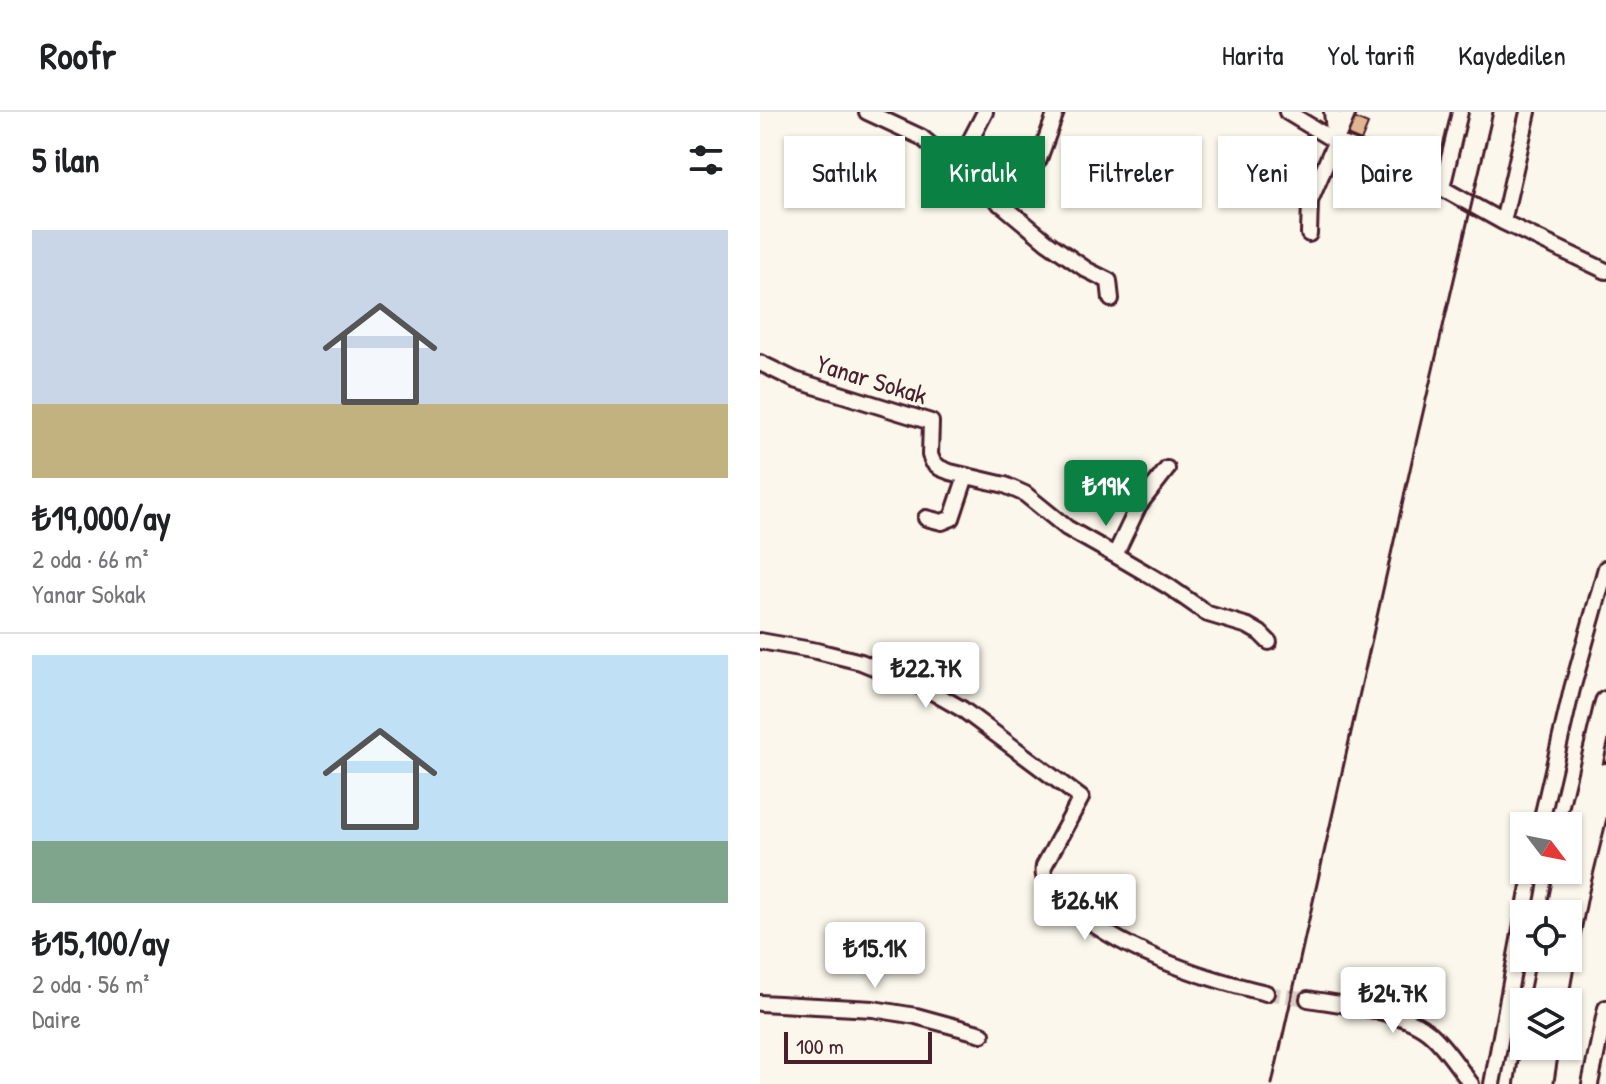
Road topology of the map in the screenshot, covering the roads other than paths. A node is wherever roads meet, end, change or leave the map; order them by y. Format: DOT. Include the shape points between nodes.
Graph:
graph roads {
  1 [pos="867,112"];
  2 [pos="985,112"];
  3 [pos="1056,112"];
  4 [pos="1287,112"];
  5 [pos="1332,112"];
  6 [pos="1348,112"];
  7 [pos="1460,112"];
  8 [pos="1528,112"];
  9 [pos="973,136"];
  10 [pos="1334,136"];
  11 [pos="1337,136"];
  12 [pos="921,137"];
  13 [pos="1333,140"];
  14 [pos="1045,142"];
  15 [pos="1333,146"];
  16 [pos="1442,188"];
  17 [pos="1005,208"];
  18 [pos="1503,222"];
  19 [pos="1309,234"];
  20 [pos="1606,271"];
  21 [pos="1111,299"];
  22 [pos="760,363"];
  23 [pos="1167,469"];
  24 [pos="966,476"];
  25 [pos="926,518"];
  26 [pos="1115,555"];
  27 [pos="1606,568"];
  28 [pos="760,641"];
  29 [pos="1269,642"];
  30 [pos="1606,702"];
  31 [pos="1606,774"];
  32 [pos="1543,812"];
  33 [pos="1580,812"];
  34 [pos="1529,884"];
  35 [pos="1575,900"];
  36 [pos="1266,993"];
  37 [pos="1308,999"];
  38 [pos="760,1003"];
  39 [pos="1606,1008"];
  40 [pos="982,1034"];
  41 [pos="1530,1060"];
  42 [pos="1546,1060"];
  43 [pos="1471,1084"];
  44 [pos="1492,1084"];
  45 [pos="1526,1084"];
  46 [pos="1542,1084"];
  47 [pos="1590,1084"];
  1 -- 12 [label="street"];
  2 -- 9 [label="street"];
  3 -- 14 [label="street"];
  4 -- 13 [label="street"];
  5 -- 10 [label="street"];
  6 -- 11 [label="street"];
  7 -- 16 [label="street"];
  8 -- 18 [label="street"];
  15 -- 19 [label="street" via="1310,201"];
  16 -- 18 [label="street"];
  17 -- 21 [label="street" via="1067,257 1109,281"];
  18 -- 20 [label="street"];
  22 -- 24 [label="street, Yanar Sokak" via="795,380 931,422 932,459 945,470"];
  23 -- 26 [label="street" via="1139,505"];
  24 -- 25 [label="street" via="952,518"];
  24 -- 26 [label="street, Yanar Sokak" via="1025,494 1067,528"];
  26 -- 29 [label="street, Yanar Sokak" via="1208,614 1248,626"];
  27 -- 32 [label="street"];
  28 -- 36 [label="street" via="861,662 962,709 1081,798 1043,870 1045,883 1059,898 1124,942"];
  30 -- 33 [label="highway"];
  31 -- 35 [label="highway"];
  34 -- 44 [label="street"];
  37 -- 43 [label="street" via="1417,1024"];
  38 -- 40 [label="street" via="873,1009"];
  39 -- 47 [label="street"];
  41 -- 45 [label="highway"];
  42 -- 46 [label="highway"];
}
